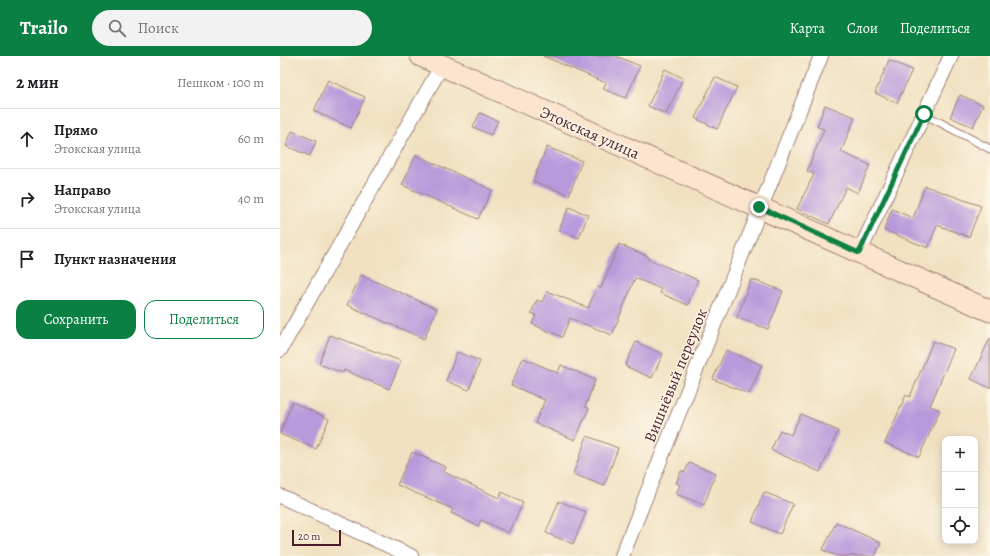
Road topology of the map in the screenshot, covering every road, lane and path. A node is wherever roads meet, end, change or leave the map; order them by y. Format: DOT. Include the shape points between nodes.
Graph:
graph roads {
  1 [pos="421,56"];
  2 [pos="821,56"];
  3 [pos="951,56"];
  4 [pos="442,65"];
  5 [pos="924,114"];
  6 [pos="990,149"];
  7 [pos="759,207"];
  8 [pos="859,253"];
  9 [pos="990,311"];
  10 [pos="280,350"];
  11 [pos="280,496"];
  12 [pos="411,556"];
  13 [pos="622,556"];
  1 -- 4 [label="main road, Этокская улица"];
  2 -- 7 [label="street"];
  3 -- 5 [label="street"];
  4 -- 7 [label="main road, Этокская улица"];
  4 -- 10 [label="street"];
  5 -- 6 [label="lane"];
  5 -- 8 [label="street"];
  7 -- 8 [label="main road, Этокская улица"];
  7 -- 13 [label="street, Вишнёвый переулок"];
  8 -- 9 [label="main road, Этокская улица"];
  11 -- 12 [label="street"];
}
